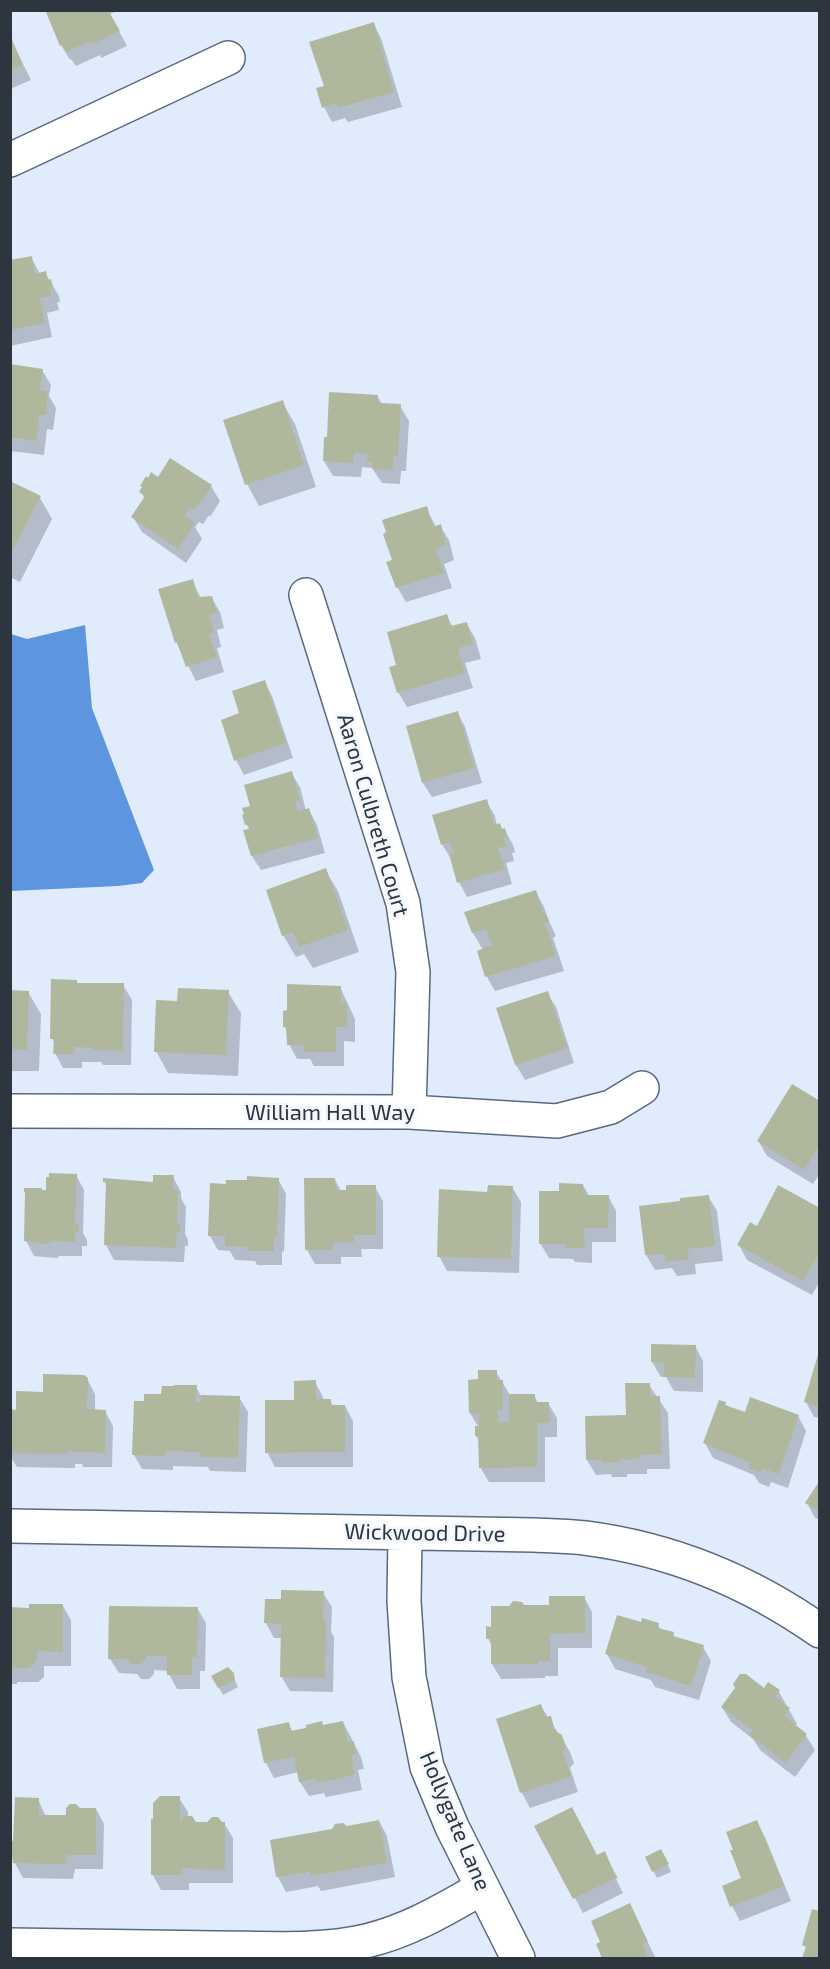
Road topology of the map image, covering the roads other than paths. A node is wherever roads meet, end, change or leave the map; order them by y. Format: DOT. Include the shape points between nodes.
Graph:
graph roads {
  1 [pos="228,58"];
  2 [pos="10,160"];
  3 [pos="306,595"];
  4 [pos="642,1088"];
  5 [pos="10,1111"];
  6 [pos="409,1112"];
  7 [pos="10,1526"];
  8 [pos="405,1533"];
  9 [pos="819,1631"];
  10 [pos="482,1888"];
  11 [pos="10,1945"];
  12 [pos="518,1959"];
  1 -- 2 [label="street"];
  3 -- 6 [label="street, Aaron Culbreth Court" via="403,903 412,972"];
  4 -- 6 [label="street, William Hall Way" via="611,1107 557,1121"];
  5 -- 6 [label="street, William Hall Way"];
  7 -- 8 [label="street, Wickwood Drive"];
  8 -- 9 [label="street, Wickwood Drive" via="574,1537 633,1546 733,1579"];
  8 -- 10 [label="street, Hollygate Lane" via="409,1677 420,1735 452,1827"];
  10 -- 11 [label="street" via="403,1929 367,1941 334,1946"];
  10 -- 12 [label="street, Hollygate Lane"];
}
